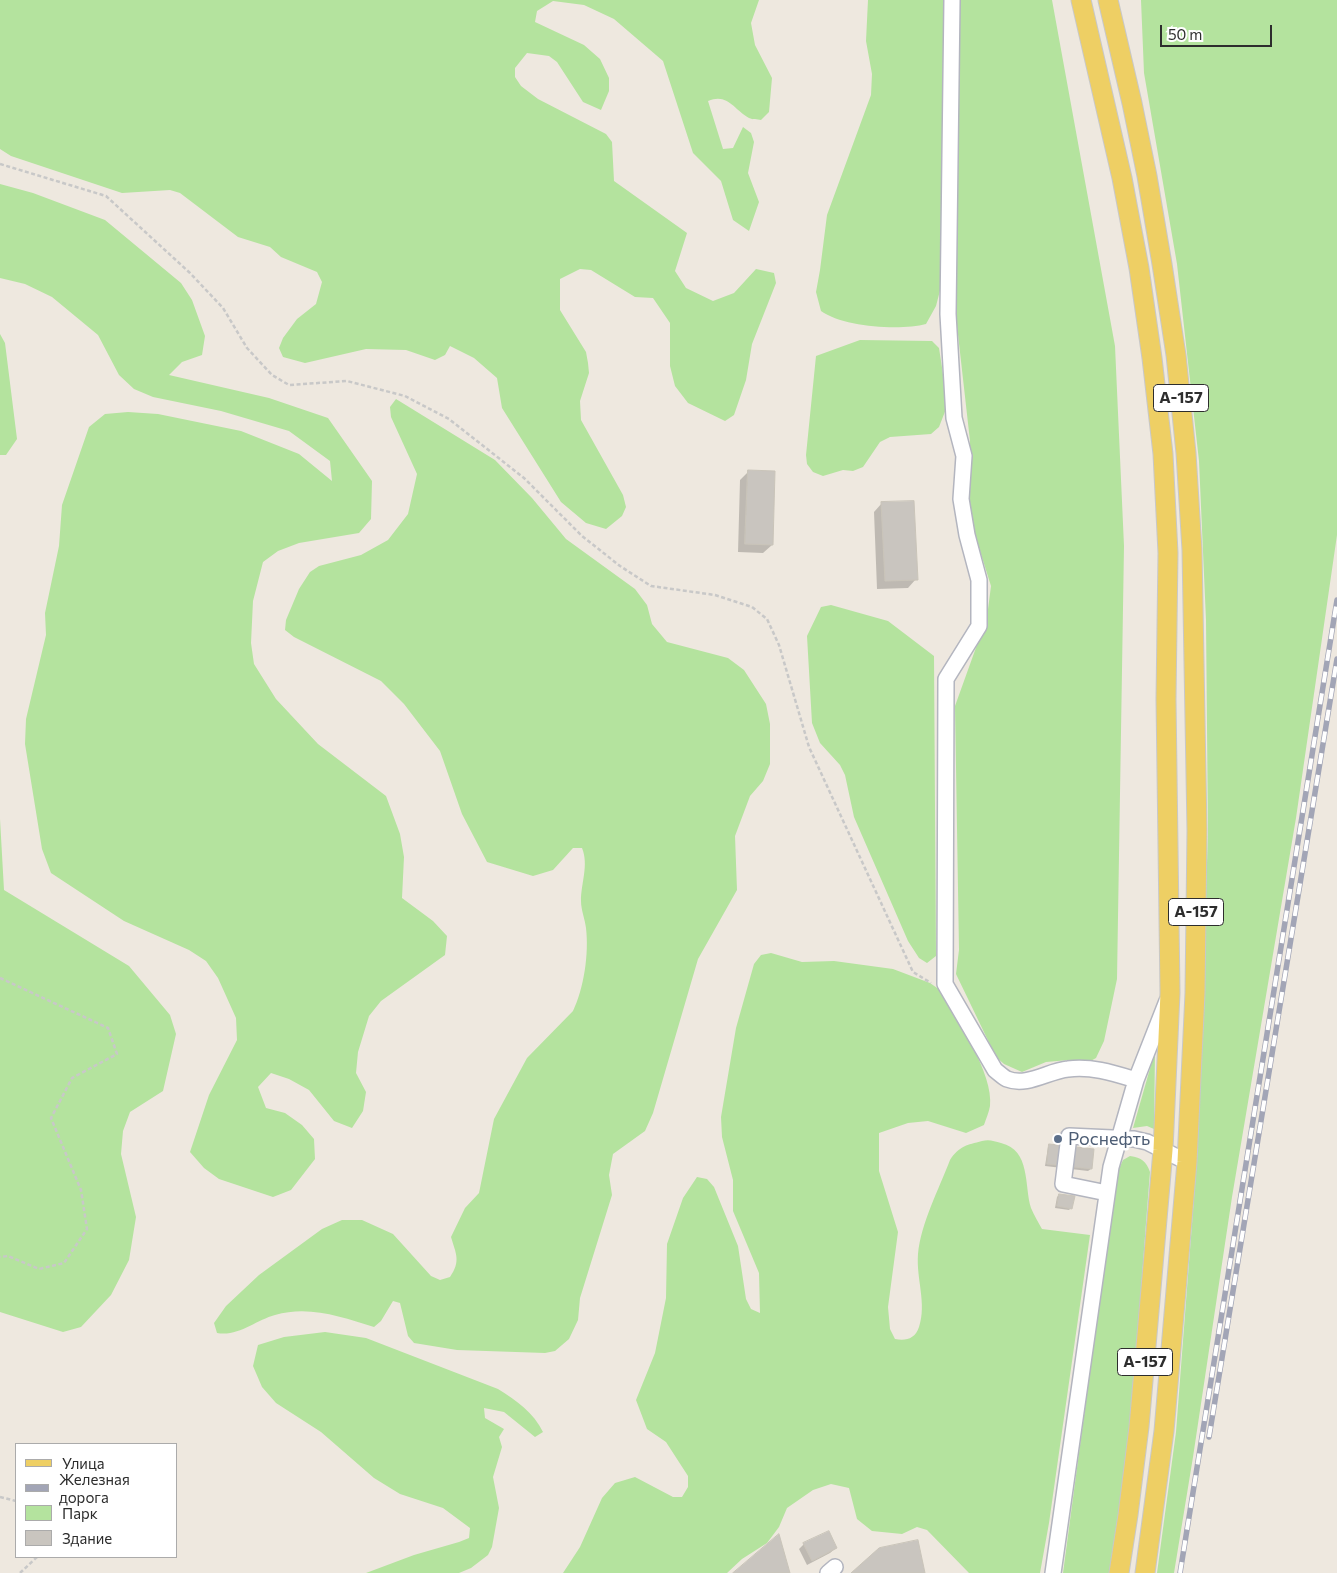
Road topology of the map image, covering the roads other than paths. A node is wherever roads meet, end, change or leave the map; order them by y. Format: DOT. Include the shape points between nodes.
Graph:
graph roads {
  1 [pos="952,0"];
  2 [pos="1081,0"];
  3 [pos="1108,0"];
  4 [pos="1170,993"];
  5 [pos="1195,993"];
  6 [pos="1136,1080"];
  7 [pos="1119,1138"];
  8 [pos="1163,1150"];
  9 [pos="1187,1162"];
  10 [pos="1107,1193"];
  11 [pos="1052,1573"];
  12 [pos="1119,1573"];
  13 [pos="1145,1573"];
  1 -- 6 [label="lane" via="948,314 954,418 964,456 962,499 967,535 979,580 978,626 946,680 945,984 995,1070 1007,1079 1022,1081 1066,1069 1093,1068"];
  2 -- 4 [label="main road, А-157" via="1139,268 1163,454 1168,553 1166,700"];
  3 -- 5 [label="main road, А-157" via="1149,186 1176,355 1186,453 1192,550 1198,831"];
  4 -- 5 [label="main road"];
  4 -- 6 [label="lane"];
  4 -- 8 [label="main road, А-157"];
  5 -- 9 [label="main road, А-157"];
  6 -- 7 [label="lane"];
  7 -- 8 [label="lane" via="1147,1142"];
  7 -- 10 [label="lane"];
  7 -- 10 [label="lane" via="1069,1136 1063,1184"];
  8 -- 9 [label="lane"];
  8 -- 12 [label="main road, А-157" via="1139,1427"];
  9 -- 13 [label="main road, А-157" via="1164,1431"];
  10 -- 11 [label="lane"];
}
